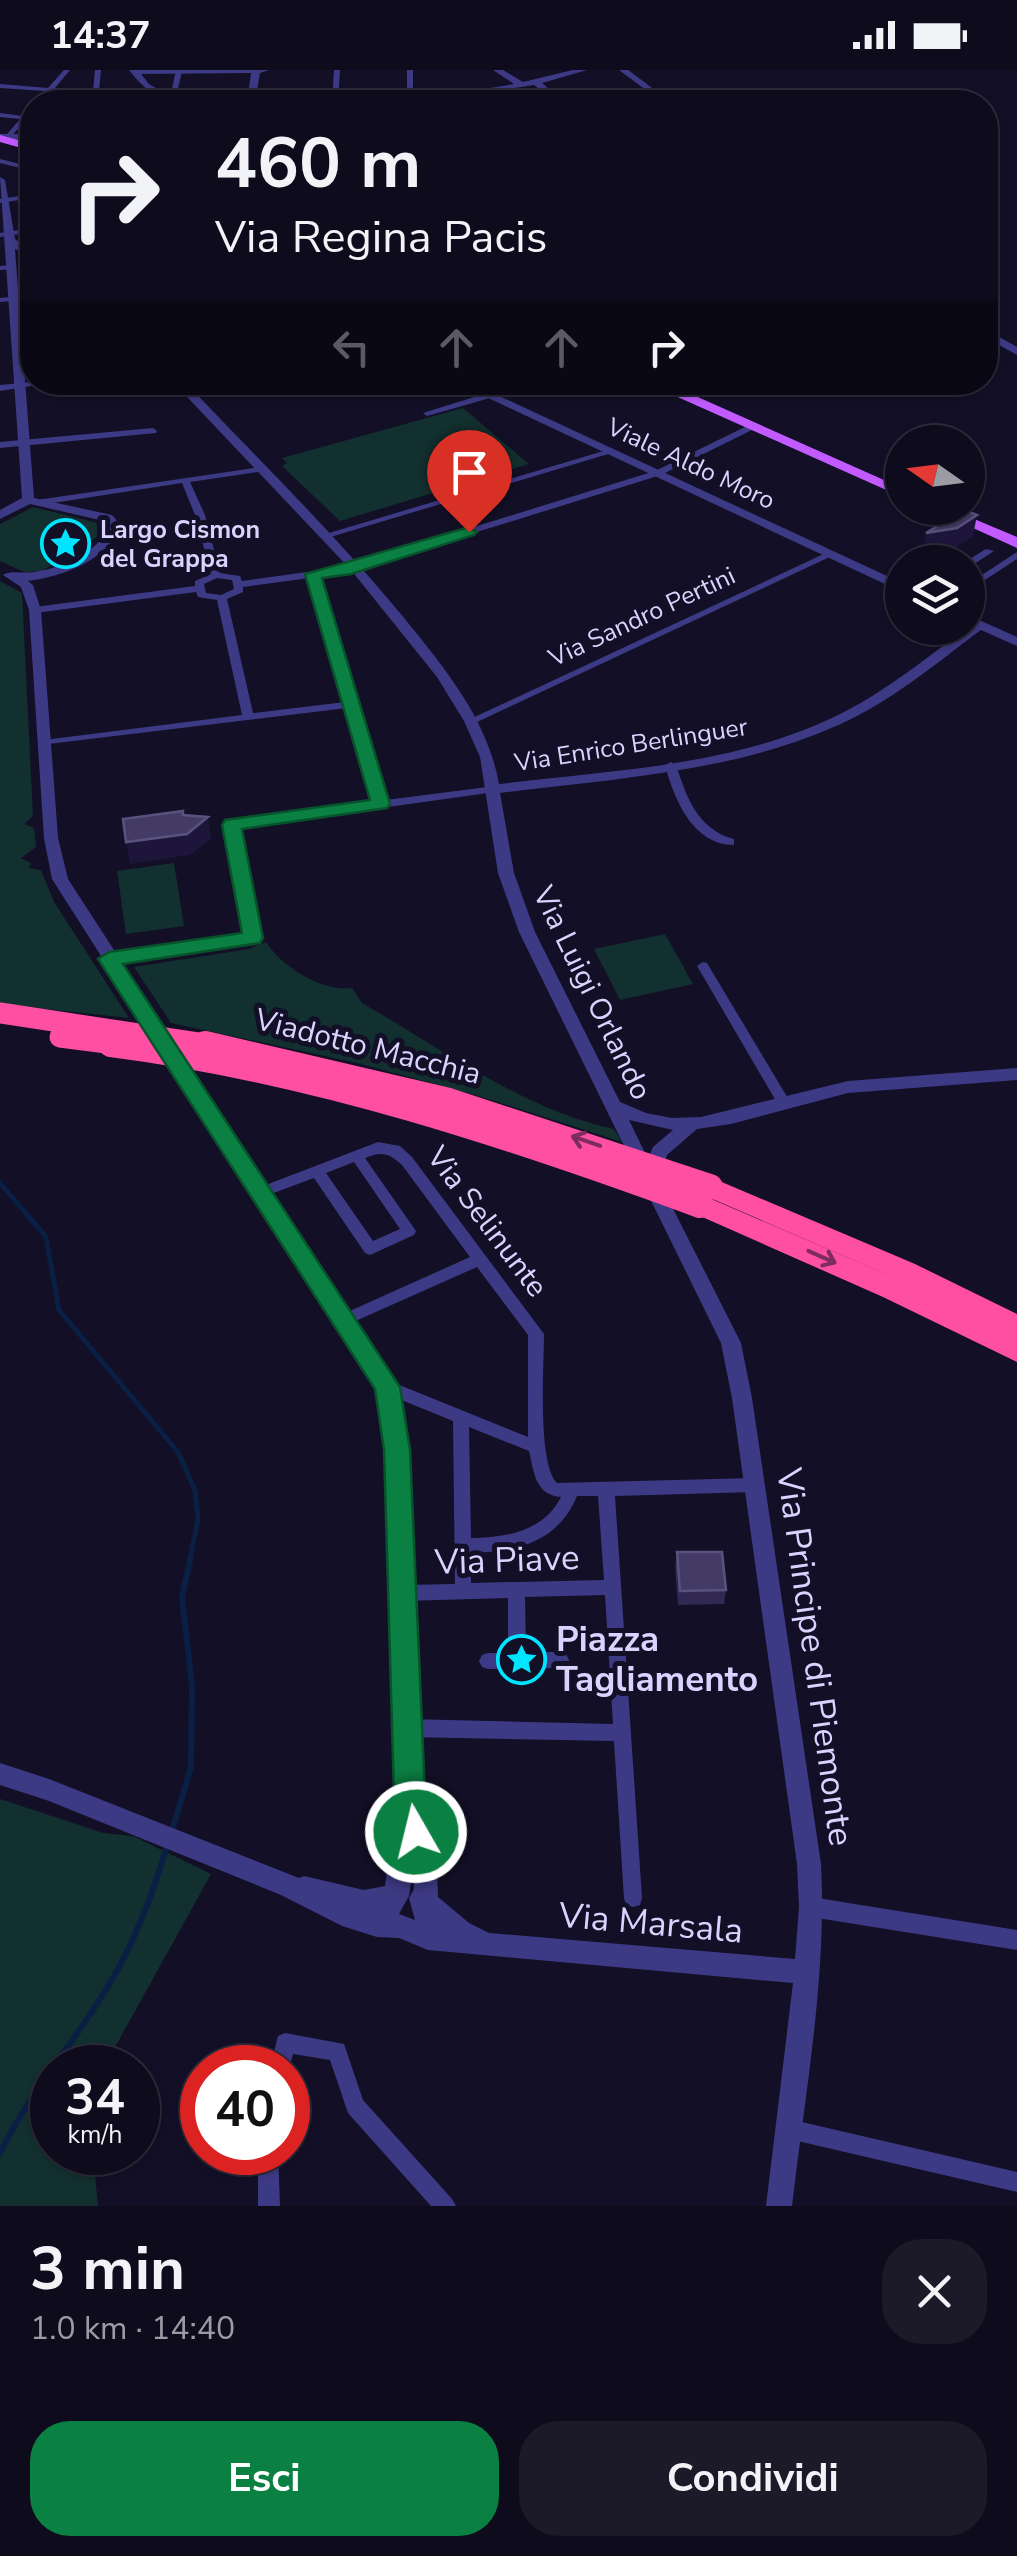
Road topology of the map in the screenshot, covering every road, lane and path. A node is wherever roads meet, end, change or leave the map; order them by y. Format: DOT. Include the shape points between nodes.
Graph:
graph roads {
  1 [pos="65,70"];
  2 [pos="256,70"];
  3 [pos="265,70"];
  4 [pos="488,70"];
  5 [pos="497,70"];
  6 [pos="583,70"];
  7 [pos="623,70"];
  8 [pos="134,71"];
  9 [pos="180,71"];
  10 [pos="536,82"];
  11 [pos="522,85"];
  12 [pos="0,86"];
  13 [pos="50,90"];
  14 [pos="155,90"];
  15 [pos="496,90"];
  16 [pos="546,90"];
  17 [pos="651,90"];
  18 [pos="0,180"];
  19 [pos="1,201"];
  20 [pos="6,236"];
  21 [pos="8,265"];
  22 [pos="7,302"];
  23 [pos="18,386"];
  24 [pos="0,388"];
  25 [pos="190,395"];
  26 [pos="681,395"];
  27 [pos="487,396"];
  28 [pos="428,413"];
  29 [pos="752,426"];
  30 [pos="152,431"];
  31 [pos="22,443"];
  32 [pos="0,446"];
  33 [pos="610,452"];
  34 [pos="258,469"];
  35 [pos="658,473"];
  36 [pos="185,480"];
  37 [pos="885,485"];
  38 [pos="32,499"];
  39 [pos="0,515"];
  40 [pos="974,525"];
  41 [pos="324,536"];
  42 [pos="1015,543"];
  43 [pos="989,550"];
  44 [pos="985,553"];
  45 [pos="831,554"];
  46 [pos="355,567"];
  47 [pos="215,572"];
  48 [pos="4,573"];
  49 [pos="313,574"];
  50 [pos="52,575"];
  51 [pos="985,575"];
  52 [pos="885,580"];
  53 [pos="246,583"];
  54 [pos="198,589"];
  55 [pos="184,591"];
  56 [pos="223,602"];
  57 [pos="34,610"];
  58 [pos="985,627"];
  59 [pos="1017,642"];
  60 [pos="946,645"];
  61 [pos="351,704"];
  62 [pos="248,717"];
  63 [pos="471,721"];
  64 [pos="44,744"];
  65 [pos="671,765"];
  66 [pos="495,790"];
  67 [pos="381,804"];
  68 [pos="730,842"];
  69 [pos="109,959"];
  70 [pos="704,966"];
  71 [pos="0,1013"];
  72 [pos="0,1030"];
  73 [pos="1017,1074"];
  74 [pos="784,1102"];
  75 [pos="616,1107"];
  76 [pos="680,1130"];
  77 [pos="632,1140"];
  78 [pos="356,1155"];
  79 [pos="318,1172"];
  80 [pos="652,1180"];
  81 [pos="263,1192"];
  82 [pos="705,1196"];
  83 [pos="480,1259"];
  84 [pos="346,1319"];
  85 [pos="1017,1326"];
  86 [pos="1017,1351"];
  87 [pos="387,1387"];
  88 [pos="461,1417"];
  89 [pos="536,1448"];
  90 [pos="755,1485"];
  91 [pos="606,1488"];
  92 [pos="572,1490"];
  93 [pos="462,1546"];
  94 [pos="612,1587"];
  95 [pos="516,1590"];
  96 [pos="463,1592"];
  97 [pos="402,1594"];
  98 [pos="518,1660"];
  99 [pos="560,1660"];
  100 [pos="488,1661"];
  101 [pos="407,1728"];
  102 [pos="622,1732"];
  103 [pos="0,1774"];
  104 [pos="410,1794"];
  105 [pos="632,1898"];
  106 [pos="811,1907"];
  107 [pos="407,1908"];
  108 [pos="1017,1940"];
  109 [pos="808,1972"];
  110 [pos="310,2047"];
  111 [pos="789,2129"];
  112 [pos="268,2175"];
  113 [pos="1017,2182"];
  114 [pos="269,2206"];
  115 [pos="445,2206"];
  116 [pos="778,2206"];
  1 -- 13 [label="street"];
  2 -- 3 [label="street"];
  2 -- 9 [label="street"];
  4 -- 15 [label="street"];
  5 -- 11 [label="street"];
  6 -- 10 [label="street"];
  7 -- 17 [label="street"];
  8 -- 9 [label="street"];
  8 -- 14 [label="street"];
  10 -- 11 [label="street"];
  10 -- 16 [label="street"];
  11 -- 15 [label="street"];
  12 -- 13 [label="street"];
  18 -- 19 [label="street"];
  19 -- 20 [label="street"];
  20 -- 21 [label="street"];
  21 -- 22 [label="street"];
  22 -- 23 [label="street"];
  23 -- 24 [label="street"];
  23 -- 31 [label="street"];
  25 -- 34 [label="street, Via Luigi Orlando"];
  26 -- 29 [label="main road"];
  27 -- 28 [label="street"];
  27 -- 33 [label="street, Viale Aldo Moro"];
  29 -- 35 [label="street"];
  29 -- 37 [label="main road"];
  30 -- 31 [label="street"];
  31 -- 32 [label="street"];
  31 -- 38 [label="street"];
  33 -- 35 [label="street, Viale Aldo Moro"];
  33 -- 41 [label="street"];
  34 -- 36 [label="street"];
  34 -- 41 [label="street, Via Luigi Orlando"];
  35 -- 45 [label="street, Viale Aldo Moro"];
  35 -- 46 [label="street"];
  36 -- 38 [label="street"];
  36 -- 47 [label="street"];
  38 -- 39 [label="street"];
  38 -- 50 [label="street" via="116,525 106,542"];
  40 -- 42 [label="main road"];
  41 -- 46 [label="street, Via Luigi Orlando"];
  42 -- 51 [label="street"];
  43 -- 44 [label="street"];
  45 -- 52 [label="street, Viale Aldo Moro"];
  45 -- 63 [label="street, Via Sandro Pertini"];
  46 -- 49 [label="street"];
  46 -- 63 [label="street, Via Luigi Orlando" via="423,648"];
  47 -- 53 [label="street"];
  47 -- 54 [label="street"];
  48 -- 50 [label="street"];
  48 -- 57 [label="street" via="27,585"];
  49 -- 53 [label="street"];
  49 -- 61 [label="street"];
  50 -- 57 [label="street" via="38,587"];
  53 -- 56 [label="street"];
  54 -- 55 [label="street"];
  54 -- 56 [label="street"];
  55 -- 57 [label="street"];
  56 -- 62 [label="street"];
  57 -- 64 [label="street"];
  58 -- 59 [label="street"];
  60 -- 65 [label="street, Via Enrico Berlinguer" via="844,718 760,748"];
  61 -- 62 [label="street"];
  61 -- 67 [label="street"];
  62 -- 64 [label="street"];
  63 -- 66 [label="street, Via Luigi Orlando"];
  64 -- 69 [label="street" via="60,879"];
  65 -- 66 [label="street, Via Enrico Berlinguer"];
  65 -- 68 [label="street" via="704,832"];
  66 -- 67 [label="street"];
  66 -- 75 [label="street, Via Luigi Orlando" via="516,907"];
  67 -- 69 [label="street" via="232,825 253,938"];
  69 -- 81 [label="street"];
  70 -- 74 [label="street"];
  82 -- 71 [label="highway, Viadotto Macchia, one-way, bridge" via="544,1127 353,1073 133,1028"];
  72 -- 82 [label="highway, Viadotto Macchia, bridge" via="155,1050 343,1090"];
  73 -- 74 [label="street" via="849,1087"];
  74 -- 76 [label="street"];
  75 -- 76 [label="street"];
  75 -- 77 [label="street, Via Luigi Orlando"];
  76 -- 77 [label="street"];
  76 -- 80 [label="street" via="659,1152"];
  77 -- 80 [label="street, Via Principe di Piemonte"];
  78 -- 79 [label="street"];
  78 -- 79 [label="street" via="409,1231 370,1249"];
  78 -- 83 [label="street, Via Selinunte" via="388,1147 407,1161"];
  79 -- 81 [label="street"];
  80 -- 90 [label="street, Via Principe di Piemonte" via="731,1343"];
  81 -- 84 [label="street"];
  82 -- 85 [label="highway" via="906,1271"];
  82 -- 86 [label="highway, one-way"];
  83 -- 84 [label="street"];
  83 -- 89 [label="street, Via Selinunte" via="536,1334"];
  84 -- 87 [label="street"];
  87 -- 88 [label="street"];
  87 -- 97 [label="street" via="397,1450"];
  88 -- 89 [label="street"];
  88 -- 93 [label="street"];
  89 -- 92 [label="street, Via Selinunte" via="544,1481 554,1490"];
  90 -- 91 [label="street"];
  90 -- 106 [label="street, Via Principe di Piemonte"];
  91 -- 92 [label="street"];
  91 -- 94 [label="street"];
  92 -- 93 [label="street" via="551,1521 522,1542"];
  93 -- 96 [label="street"];
  94 -- 95 [label="street, Via Piave"];
  94 -- 102 [label="street"];
  95 -- 96 [label="street, Via Piave"];
  95 -- 98 [label="street"];
  96 -- 97 [label="street, Via Piave"];
  97 -- 101 [label="street"];
  98 -- 99 [label="street"];
  98 -- 100 [label="street"];
  101 -- 102 [label="street"];
  101 -- 104 [label="street"];
  102 -- 105 [label="street"];
  103 -- 107 [label="street, Via Marsala" via="278,1882 342,1914 377,1925"];
  104 -- 107 [label="street"];
  104 -- 107 [label="street" via="399,1881"];
  106 -- 108 [label="street"];
  106 -- 109 [label="street, Via Principe di Piemonte"];
  107 -- 109 [label="street, Via Marsala" via="428,1938"];
  109 -- 111 [label="street, Via Principe di Piemonte"];
  110 -- 115 [label="street" via="337,2052 356,2106"];
  111 -- 113 [label="street"];
  111 -- 116 [label="street, Via Principe di Piemonte"];
  112 -- 114 [label="street"];
}
